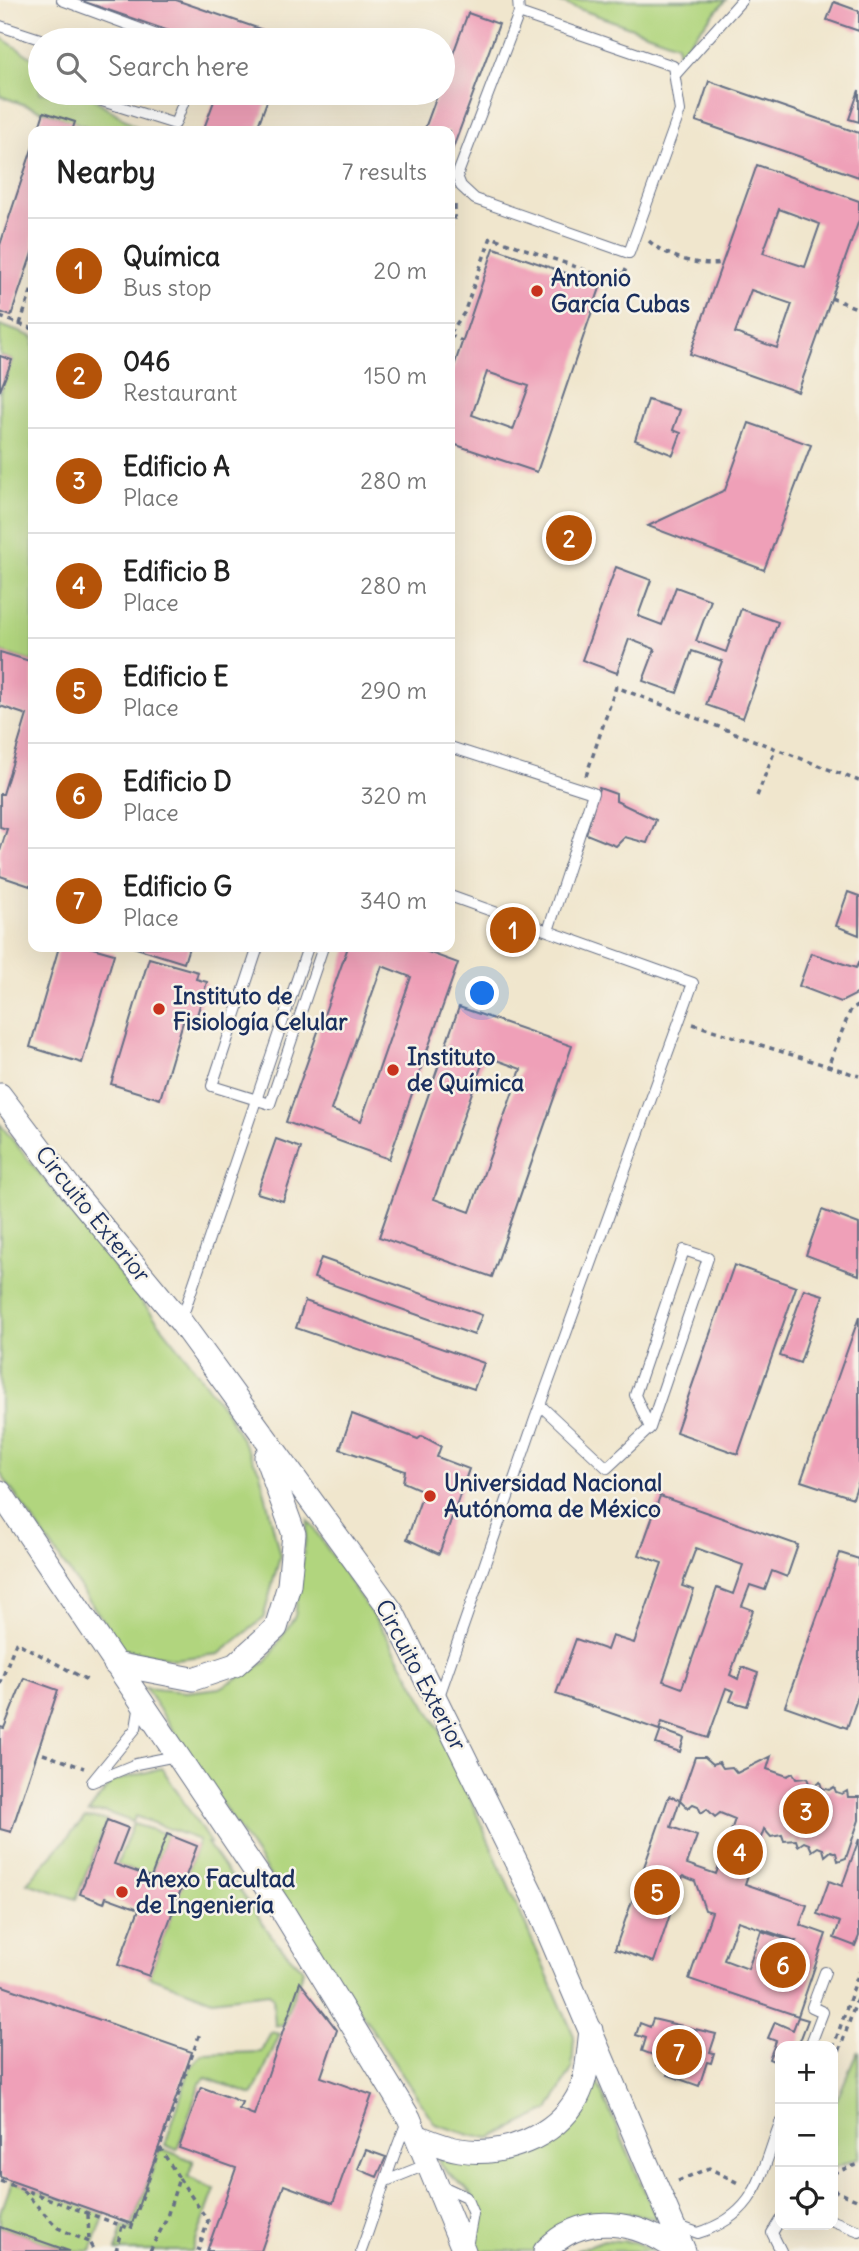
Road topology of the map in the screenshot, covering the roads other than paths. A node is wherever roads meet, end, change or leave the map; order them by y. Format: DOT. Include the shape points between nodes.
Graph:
graph roads {
  1 [pos="62,0"];
  2 [pos="742,0"];
  3 [pos="519,6"];
  4 [pos="0,26"];
  5 [pos="138,28"];
  6 [pos="28,35"];
  7 [pos="675,75"];
  8 [pos="115,105"];
  9 [pos="182,105"];
  10 [pos="455,749"];
  11 [pos="455,898"];
  12 [pos="548,931"];
  13 [pos="256,952"];
  14 [pos="306,952"];
  15 [pos="321,952"];
  16 [pos="0,1095"];
  17 [pos="255,1100"];
  18 [pos="181,1322"];
  19 [pos="540,1405"];
  20 [pos="241,1406"];
  21 [pos="650,1428"];
  22 [pos="0,1492"];
  23 [pos="116,1664"];
  24 [pos="140,1699"];
  25 [pos="438,1700"];
  26 [pos="176,1756"];
  27 [pos="825,1972"];
  28 [pos="591,2029"];
  29 [pos="812,2041"];
  30 [pos="414,2128"];
  31 [pos="775,2139"];
  32 [pos="433,2174"];
  33 [pos="386,2181"];
  34 [pos="838,2223"];
  35 [pos="672,2224"];
  36 [pos="775,2228"];
  37 [pos="859,2231"];
  38 [pos="361,2251"];
  39 [pos="465,2251"];
  40 [pos="545,2251"];
  41 [pos="678,2251"];
  42 [pos="684,2251"];
  43 [pos="781,2251"];
  1 -- 5 [label="lane"];
  2 -- 7 [label="lane"];
  3 -- 7 [label="lane" via="673,66"];
  3 -- 7 [label="lane" via="457,176 475,198 629,253 680,111"];
  4 -- 6 [label="lane"];
  8 -- 9 [label="lane" via="175,124"];
  10 -- 12 [label="lane" via="593,793"];
  11 -- 12 [label="lane"];
  12 -- 19 [label="lane" via="693,983"];
  13 -- 17 [label="lane" via="212,1086"];
  14 -- 17 [label="lane"];
  15 -- 17 [label="lane" via="270,1104"];
  16 -- 18 [label="street, Circuito Exterior"];
  17 -- 18 [label="lane"];
  18 -- 20 [label="street, Circuito Exterior"];
  19 -- 21 [label="lane" via="607,1468"];
  19 -- 25 [label="lane"];
  20 -- 23 [label="street" via="276,1478 294,1534 289,1585 276,1628 235,1665 193,1679"];
  20 -- 25 [label="street, Circuito Exterior" via="393,1613"];
  21 -- 21 [label="lane" via="708,1258 684,1251 635,1395"];
  22 -- 23 [label="street"];
  23 -- 24 [label="street"];
  24 -- 26 [label="street"];
  24 -- 26 [label="lane" via="136,1728 92,1782 136,1764"];
  25 -- 28 [label="street, Circuito Exterior"];
  26 -- 30 [label="street" via="285,1915"];
  27 -- 29 [label="lane" via="812,2007 823,2011"];
  28 -- 30 [label="street" via="577,2098 562,2118 543,2132 487,2152 458,2150"];
  28 -- 35 [label="street, Circuito Exterior"];
  30 -- 32 [label="street"];
  30 -- 33 [label="lane" via="389,2162"];
  31 -- 35 [label="lane" via="746,2207 698,2233"];
  32 -- 33 [label="lane"];
  32 -- 39 [label="street"];
  33 -- 38 [label="lane"];
  34 -- 37 [label="lane"];
  35 -- 42 [label="street, Circuito Exterior"];
  36 -- 43 [label="lane" via="772,2233"];
  40 -- 41 [label="street" via="574,2230 596,2223 640,2229"];
}
